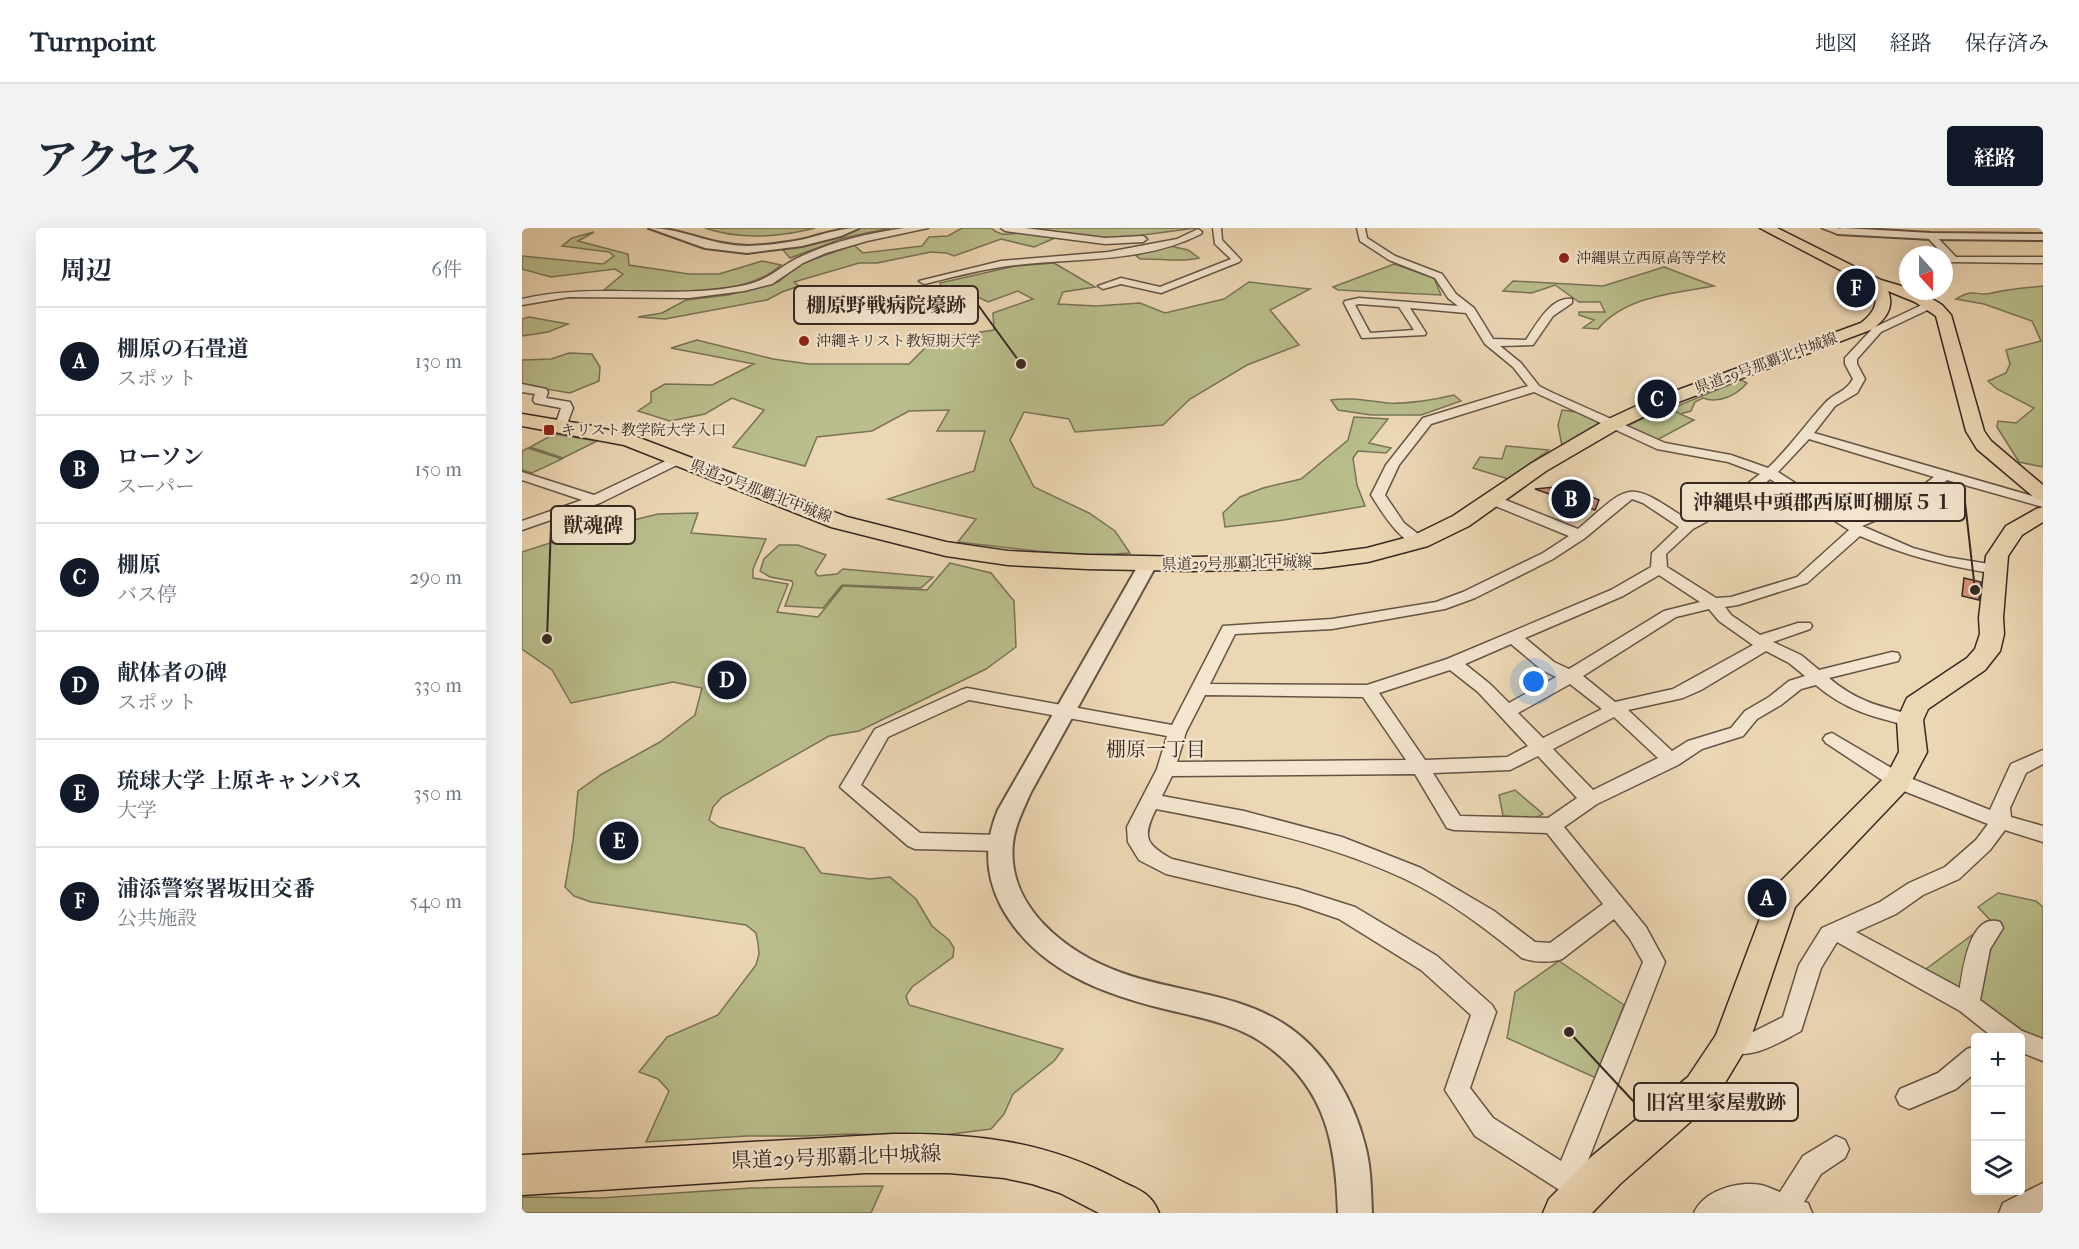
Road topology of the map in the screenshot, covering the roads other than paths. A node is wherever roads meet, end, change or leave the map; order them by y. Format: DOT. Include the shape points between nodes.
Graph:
graph roads {
  1 [pos="654,228"];
  2 [pos="854,228"];
  3 [pos="924,228"];
  4 [pos="1005,228"];
  5 [pos="1216,228"];
  6 [pos="1361,228"];
  7 [pos="1767,228"];
  8 [pos="1832,230"];
  9 [pos="1198,232"];
  10 [pos="1931,236"];
  11 [pos="2043,237"];
  12 [pos="2043,260"];
  13 [pos="924,281"];
  14 [pos="1876,283"];
  15 [pos="1103,286"];
  16 [pos="1568,301"];
  17 [pos="522,302"];
  18 [pos="1403,304"];
  19 [pos="1932,304"];
  20 [pos="1470,310"];
  21 [pos="1877,324"];
  22 [pos="1489,342"];
  23 [pos="522,388"];
  24 [pos="1535,388"];
  25 [pos="522,420"];
  26 [pos="1611,425"];
  27 [pos="561,426"];
  28 [pos="1805,434"];
  29 [pos="678,459"];
  30 [pos="1770,473"];
  31 [pos="522,476"];
  32 [pos="1944,476"];
  33 [pos="2043,495"];
  34 [pos="595,500"];
  35 [pos="1493,500"];
  36 [pos="2043,503"];
  37 [pos="2043,513"];
  38 [pos="522,526"];
  39 [pos="1688,526"];
  40 [pos="1855,528"];
  41 [pos="1580,535"];
  42 [pos="1420,541"];
  43 [pos="1148,564"];
  44 [pos="1659,569"];
  45 [pos="1996,569"];
  46 [pos="1713,603"];
  47 [pos="1804,626"];
  48 [pos="1513,637"];
  49 [pos="1764,642"];
  50 [pos="1892,657"];
  51 [pos="1453,663"];
  52 [pos="1568,676"];
  53 [pos="1816,676"];
  54 [pos="1197,689"];
  55 [pos="1368,691"];
  56 [pos="1615,709"];
  57 [pos="1065,712"];
  58 [pos="1506,712"];
  59 [pos="1910,720"];
  60 [pos="1177,732"];
  61 [pos="1832,739"];
  62 [pos="1540,747"];
  63 [pos="2043,756"];
  64 [pos="1671,760"];
  65 [pos="1420,767"];
  66 [pos="1166,769"];
  67 [pos="1898,781"];
  68 [pos="1590,799"];
  69 [pos="1151,801"];
  70 [pos="2001,821"];
  71 [pos="1552,826"];
  72 [pos="2043,834"];
  73 [pos="1000,843"];
  74 [pos="1615,907"];
  75 [pos="1992,928"];
  76 [pos="1836,931"];
  77 [pos="1968,1004"];
  78 [pos="1990,1030"];
  79 [pos="1731,1043"];
  80 [pos="2025,1043"];
  81 [pos="2043,1050"];
  82 [pos="1971,1061"];
  83 [pos="1909,1097"];
  84 [pos="1836,1149"];
  85 [pos="522,1175"];
  86 [pos="1570,1196"];
  87 [pos="2043,1196"];
  88 [pos="1792,1210"];
  89 [pos="1139,1213"];
  90 [pos="1355,1213"];
  91 [pos="1708,1213"];
  92 [pos="2013,1213"];
  1 -- 2 [label="street" via="708,245 747,248 796,243"];
  3 -- 17 [label="street" via="860,239 796,262 763,283 714,293 568,293"];
  4 -- 9 [label="street" via="1105,241"];
  5 -- 9 [label="street"];
  5 -- 15 [label="street" via="1217,241 1236,260 1161,290 1121,281"];
  6 -- 20 [label="street" via="1363,239 1378,250 1439,276 1452,297"];
  7 -- 14 [label="main road"];
  8 -- 10 [label="street"];
  9 -- 13 [label="street" via="1180,241 1108,255 1001,264"];
  10 -- 11 [label="street"];
  10 -- 12 [label="street" via="1953,260"];
  14 -- 19 [label="main road"];
  14 -- 21 [label="main road" via="1885,304"];
  16 -- 22 [label="street" via="1548,314 1529,343"];
  18 -- 18 [label="street" via="1359,301 1349,303 1366,336 1421,333"];
  18 -- 20 [label="street"];
  19 -- 21 [label="street"];
  19 -- 33 [label="main road" via="1946,321 1975,431 1984,445"];
  20 -- 22 [label="street"];
  21 -- 26 [label="main road, 県道29号那覇北中城線" via="1651,406"];
  21 -- 28 [label="street" via="1851,358 1859,379 1853,390 1831,403"];
  22 -- 24 [label="street" via="1517,365"];
  23 -- 27 [label="street" via="542,392 538,400 566,405"];
  24 -- 26 [label="street"];
  24 -- 42 [label="street" via="1427,421 1419,431 1378,495 1399,526"];
  25 -- 27 [label="main road, 県道29号那覇北中城線"];
  26 -- 30 [label="street" via="1662,446 1731,459"];
  26 -- 35 [label="main road, 県道29号那覇北中城線" via="1539,467"];
  27 -- 29 [label="main road, 県道29号那覇北中城線" via="612,436"];
  28 -- 30 [label="street"];
  28 -- 32 [label="street"];
  29 -- 34 [label="street"];
  29 -- 43 [label="main road, 県道29号那覇北中城線" via="839,522 916,543 1008,558"];
  30 -- 39 [label="street" via="1734,501"];
  30 -- 40 [label="street"];
  31 -- 34 [label="street"];
  32 -- 36 [label="street"];
  32 -- 40 [label="street" via="1912,500"];
  34 -- 38 [label="street"];
  35 -- 41 [label="street"];
  35 -- 42 [label="main road, 県道29号那覇北中城線"];
  37 -- 45 [label="main road" via="2006,540 1997,556"];
  39 -- 41 [label="street" via="1632,494 1622,498"];
  39 -- 44 [label="street" via="1659,553"];
  40 -- 45 [label="street" via="1908,551"];
  40 -- 46 [label="street" via="1802,580 1732,602"];
  41 -- 54 [label="street" via="1548,556 1439,606 1332,624 1229,629"];
  42 -- 43 [label="main road, 県道29号那覇北中城線" via="1368,555 1322,561"];
  43 -- 57 [label="street"];
  44 -- 46 [label="street"];
  44 -- 48 [label="street" via="1617,593"];
  45 -- 59 [label="main road" via="1992,634 1987,651 1976,664 1916,704"];
  46 -- 49 [label="street" via="1747,635"];
  46 -- 52 [label="street" via="1670,614"];
  47 -- 49 [label="street" via="1778,633"];
  48 -- 51 [label="street"];
  48 -- 52 [label="street" via="1548,666"];
  49 -- 53 [label="street"];
  49 -- 56 [label="street" via="1695,686"];
  50 -- 53 [label="street"];
  51 -- 55 [label="street"];
  51 -- 58 [label="street"];
  52 -- 56 [label="street"];
  52 -- 58 [label="street"];
  53 -- 59 [label="street" via="1868,710"];
  53 -- 64 [label="street" via="1795,685 1751,715 1737,732 1695,745"];
  54 -- 55 [label="street"];
  54 -- 60 [label="street"];
  55 -- 65 [label="street"];
  56 -- 62 [label="street"];
  56 -- 64 [label="street"];
  57 -- 60 [label="street"];
  57 -- 73 [label="street" via="1019,792"];
  57 -- 73 [label="street" via="967,694 881,733 850,787 915,841"];
  58 -- 62 [label="street"];
  59 -- 67 [label="main road" via="1912,752"];
  60 -- 66 [label="street"];
  61 -- 67 [label="street"];
  62 -- 65 [label="street" via="1510,763"];
  62 -- 68 [label="street"];
  63 -- 70 [label="street" via="2018,769 2000,808"];
  64 -- 68 [label="street"];
  65 -- 66 [label="street"];
  65 -- 71 [label="street" via="1454,823"];
  66 -- 69 [label="street"];
  67 -- 70 [label="street"];
  67 -- 79 [label="main road" via="1781,901"];
  68 -- 71 [label="street"];
  69 -- 74 [label="street" via="1244,818 1335,842 1414,874 1486,917 1530,951 1554,952"];
  69 -- 86 [label="street" via="1137,827 1138,842 1146,854 1166,866 1298,897 1347,914 1429,963 1484,1012 1457,1090 1484,1127"];
  70 -- 72 [label="street"];
  70 -- 76 [label="street" via="1983,845 1952,873"];
  71 -- 74 [label="street"];
  73 -- 90 [label="street" via="1007,892 1020,917 1041,941 1075,965 1117,983 1227,1012 1267,1030 1295,1051 1331,1099 1343,1126 1352,1165"];
  74 -- 86 [label="street" via="1638,933 1654,962"];
  75 -- 77 [label="street" via="1978,947"];
  76 -- 77 [label="street"];
  76 -- 79 [label="street" via="1810,965 1793,1024 1755,1043"];
  77 -- 78 [label="street"];
  79 -- 86 [label="main road" via="1701,1089"];
  80 -- 81 [label="street"];
  82 -- 83 [label="street" via="1947,1081"];
  84 -- 88 [label="street" via="1812,1165"];
  85 -- 89 [label="main road, 県道29号那覇北中城線" via="757,1159 941,1152 1034,1165 1071,1177"];
  87 -- 92 [label="street"];
  88 -- 91 [label="street" via="1761,1198 1724,1201"];
}
